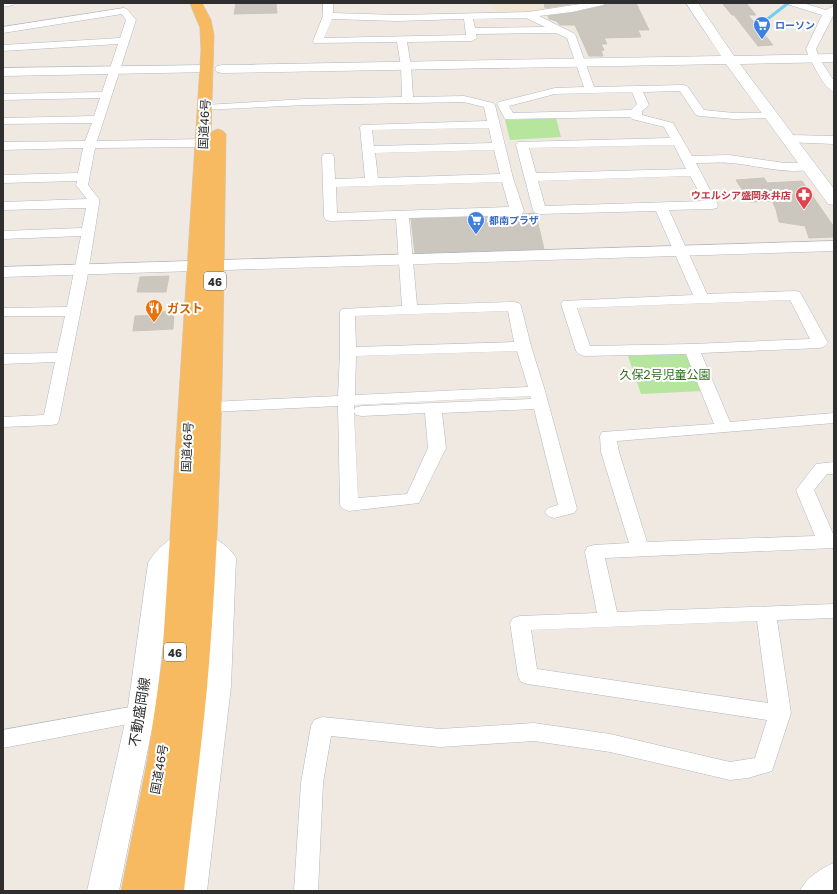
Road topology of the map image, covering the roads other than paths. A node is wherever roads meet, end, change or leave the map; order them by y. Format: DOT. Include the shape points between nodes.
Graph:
graph roads {
  1 [pos="10,3"];
  2 [pos="196,3"];
  3 [pos="328,3"];
  4 [pos="600,3"];
  5 [pos="692,3"];
  6 [pos="793,3"];
  7 [pos="3,4"];
  8 [pos="831,11"];
  9 [pos="528,15"];
  10 [pos="328,16"];
  11 [pos="468,16"];
  12 [pos="219,17"];
  13 [pos="3,30"];
  14 [pos="559,30"];
  15 [pos="471,31"];
  16 [pos="402,40"];
  17 [pos="124,41"];
  18 [pos="3,48"];
  19 [pos="814,58"];
  20 [pos="834,58"];
  21 [pos="730,60"];
  22 [pos="581,62"];
  23 [pos="406,66"];
  24 [pos="215,69"];
  25 [pos="114,70"];
  26 [pos="3,72"];
  27 [pos="831,80"];
  28 [pos="636,89"];
  29 [pos="834,89"];
  30 [pos="590,90"];
  31 [pos="106,95"];
  32 [pos="3,97"];
  33 [pos="408,100"];
  34 [pos="212,108"];
  35 [pos="636,113"];
  36 [pos="771,115"];
  37 [pos="98,119"];
  38 [pos="3,121"];
  39 [pos="492,124"];
  40 [pos="790,140"];
  41 [pos="834,140"];
  42 [pos="678,141"];
  43 [pos="204,143"];
  44 [pos="90,145"];
  45 [pos="3,146"];
  46 [pos="498,146"];
  47 [pos="368,150"];
  48 [pos="328,157"];
  49 [pos="688,160"];
  50 [pos="810,166"];
  51 [pos="694,172"];
  52 [pos="84,177"];
  53 [pos="531,177"];
  54 [pos="506,178"];
  55 [pos="3,179"];
  56 [pos="372,182"];
  57 [pos="329,183"];
  58 [pos="834,200"];
  59 [pos="93,204"];
  60 [pos="3,206"];
  61 [pos="660,207"];
  62 [pos="402,216"];
  63 [pos="88,232"];
  64 [pos="3,235"];
  65 [pos="834,246"];
  66 [pos="681,252"];
  67 [pos="406,259"];
  68 [pos="215,264"];
  69 [pos="196,265"];
  70 [pos="82,269"];
  71 [pos="3,272"];
  72 [pos="702,299"];
  73 [pos="410,309"];
  74 [pos="73,311"];
  75 [pos="3,312"];
  76 [pos="523,346"];
  77 [pos="692,349"];
  78 [pos="348,352"];
  79 [pos="64,357"];
  80 [pos="3,359"];
  81 [pos="539,398"];
  82 [pos="346,406"];
  83 [pos="211,407"];
  84 [pos="53,408"];
  85 [pos="433,409"];
  86 [pos="3,410"];
  87 [pos="834,418"];
  88 [pos="3,422"];
  89 [pos="724,428"];
  90 [pos="834,468"];
  91 [pos="554,512"];
  92 [pos="194,542"];
  93 [pos="830,542"];
  94 [pos="640,549"];
  95 [pos="834,611"];
  96 [pos="766,613"];
  97 [pos="609,620"];
  98 [pos="780,713"];
  99 [pos="141,714"];
  100 [pos="3,739"];
  101 [pos="172,761"];
  102 [pos="834,874"];
  103 [pos="103,891"];
  104 [pos="137,891"];
  105 [pos="168,891"];
  106 [pos="191,891"];
  107 [pos="306,891"];
  108 [pos="812,891"];
  1 -- 7 [label="street"];
  2 -- 24 [label="highway, 国道46号 / 46" via="204,17"];
  3 -- 10 [label="street"];
  4 -- 9 [label="street" via="572,10"];
  5 -- 21 [label="street"];
  6 -- 8 [label="street"];
  8 -- 19 [label="street" via="811,49"];
  9 -- 11 [label="street"];
  9 -- 14 [label="street"];
  10 -- 11 [label="street"];
  10 -- 16 [label="street" via="318,41"];
  11 -- 15 [label="street"];
  12 -- 24 [label="highway, 国道46号 / 46" via="221,31"];
  13 -- 17 [label="street" via="124,11 131,20"];
  14 -- 15 [label="street"];
  14 -- 22 [label="street" via="571,36"];
  15 -- 16 [label="street" via="472,38"];
  16 -- 23 [label="street"];
  17 -- 18 [label="street"];
  17 -- 25 [label="street"];
  19 -- 20 [label="street"];
  19 -- 21 [label="street"];
  19 -- 27 [label="street"];
  21 -- 22 [label="street"];
  21 -- 36 [label="street"];
  22 -- 23 [label="street"];
  22 -- 30 [label="street"];
  23 -- 24 [label="street"];
  23 -- 33 [label="street"];
  24 -- 25 [label="street"];
  24 -- 34 [label="highway, 国道46号 / 46"];
  25 -- 26 [label="street"];
  25 -- 31 [label="street"];
  27 -- 29 [label="street"];
  28 -- 30 [label="street"];
  28 -- 35 [label="street" via="643,104"];
  28 -- 36 [label="street" via="682,88 700,112 734,116"];
  30 -- 35 [label="street" via="555,91 503,104 509,117"];
  31 -- 32 [label="street"];
  31 -- 37 [label="street"];
  33 -- 34 [label="street" via="306,102"];
  33 -- 39 [label="street" via="464,99 489,105"];
  34 -- 43 [label="highway, 国道46号 / 46"];
  34 -- 68 [label="highway, 国道46号 / 46"];
  35 -- 42 [label="street" via="636,117 669,125"];
  36 -- 40 [label="street"];
  37 -- 38 [label="street"];
  37 -- 44 [label="street"];
  39 -- 46 [label="street"];
  39 -- 47 [label="street" via="366,127"];
  40 -- 41 [label="street"];
  40 -- 50 [label="street"];
  42 -- 49 [label="street"];
  42 -- 53 [label="street" via="522,145"];
  43 -- 44 [label="street"];
  43 -- 69 [label="highway, 国道46号 / 46"];
  44 -- 45 [label="street"];
  44 -- 52 [label="street"];
  46 -- 47 [label="street"];
  46 -- 54 [label="street"];
  47 -- 56 [label="street"];
  48 -- 57 [label="street"];
  49 -- 50 [label="street" via="728,159 785,167"];
  49 -- 51 [label="street"];
  50 -- 58 [label="street"];
  51 -- 53 [label="street"];
  51 -- 61 [label="street" via="712,205"];
  52 -- 55 [label="street"];
  52 -- 59 [label="street" via="82,185 94,199"];
  53 -- 61 [label="street" via="540,210"];
  54 -- 56 [label="street"];
  54 -- 62 [label="street" via="517,211"];
  56 -- 57 [label="street"];
  57 -- 62 [label="street" via="331,217"];
  59 -- 60 [label="street"];
  59 -- 63 [label="street"];
  61 -- 66 [label="street"];
  62 -- 67 [label="street"];
  63 -- 64 [label="street"];
  63 -- 70 [label="street"];
  65 -- 66 [label="street"];
  66 -- 67 [label="street"];
  66 -- 72 [label="street"];
  67 -- 68 [label="street"];
  67 -- 73 [label="street"];
  68 -- 69 [label="street"];
  68 -- 83 [label="highway, 国道46号 / 46"];
  69 -- 70 [label="street"];
  69 -- 92 [label="highway, 国道46号 / 46"];
  70 -- 71 [label="street"];
  70 -- 74 [label="street"];
  72 -- 77 [label="street" via="795,295 820,343"];
  72 -- 77 [label="street" via="568,304 584,351"];
  73 -- 76 [label="street" via="514,306"];
  73 -- 78 [label="street" via="347,312"];
  74 -- 75 [label="street"];
  74 -- 79 [label="street"];
  76 -- 78 [label="street"];
  76 -- 81 [label="street"];
  77 -- 89 [label="street"];
  78 -- 82 [label="street"];
  79 -- 80 [label="street"];
  79 -- 84 [label="street"];
  81 -- 82 [label="street"];
  81 -- 85 [label="street"];
  81 -- 91 [label="street" via="568,510"];
  82 -- 83 [label="street"];
  82 -- 85 [label="street"];
  82 -- 85 [label="street" via="349,505 413,499 437,448"];
  83 -- 92 [label="highway, 国道46号 / 46"];
  84 -- 86 [label="street"];
  84 -- 88 [label="street" via="51,420"];
  87 -- 89 [label="street"];
  89 -- 94 [label="street" via="608,436 610,452"];
  90 -- 93 [label="street" via="822,468 805,490"];
  92 -- 99 [label="street, 不動盛岡線" via="160,563"];
  92 -- 101 [label="highway, 国道46号 / 46" via="196,665"];
  92 -- 106 [label="street" via="224,558 217,686"];
  93 -- 94 [label="street"];
  94 -- 97 [label="street" via="594,552"];
  95 -- 96 [label="street"];
  96 -- 97 [label="street"];
  96 -- 98 [label="street"];
  97 -- 98 [label="street" via="520,623 528,676"];
  98 -- 107 [label="street" via="764,764 730,771 610,744 534,732 440,738 322,726 312,783"];
  99 -- 100 [label="street"];
  99 -- 103 [label="street, 不動盛岡線"];
  101 -- 104 [label="highway, 国道46号 / 46"];
  101 -- 105 [label="highway, 国道46号 / 46"];
  102 -- 108 [label="street"];
}
